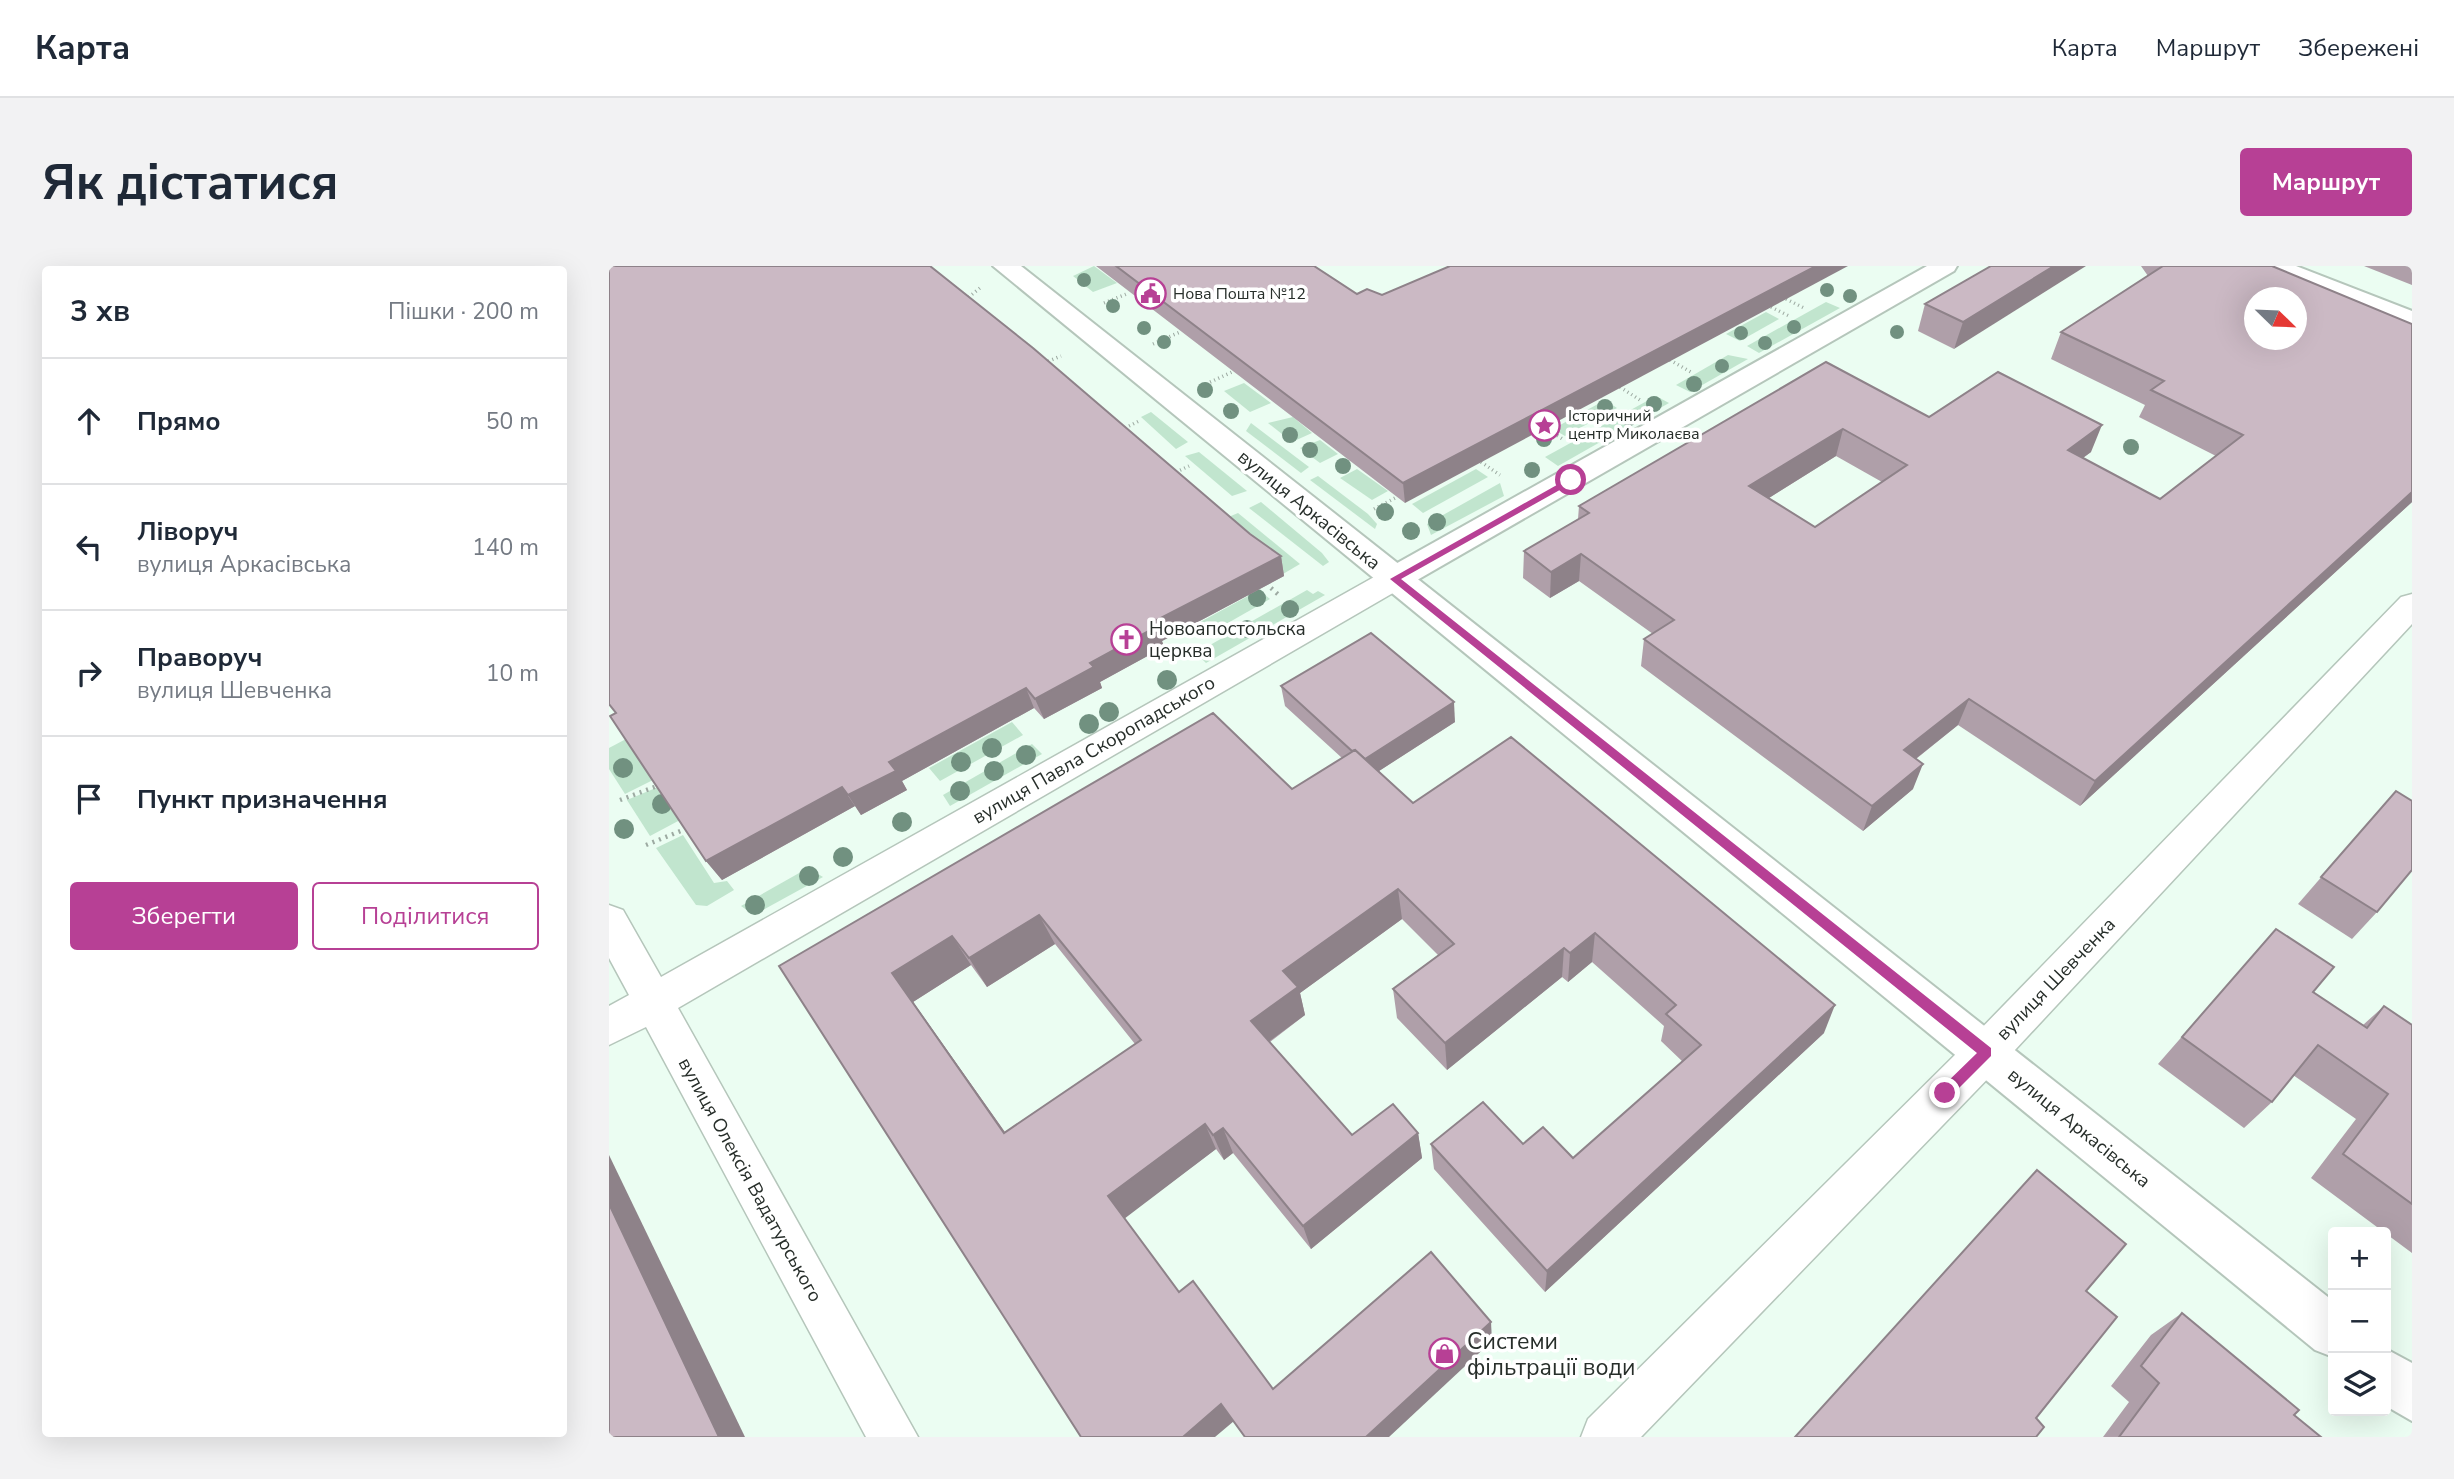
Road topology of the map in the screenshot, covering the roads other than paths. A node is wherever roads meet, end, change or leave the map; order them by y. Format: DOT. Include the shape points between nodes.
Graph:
graph roads {
  1 [pos="1005,266"];
  2 [pos="1945,266"];
  3 [pos="2274,266"];
  4 [pos="2412,320"];
  5 [pos="1394,579"];
  6 [pos="2412,605"];
  7 [pos="609,921"];
  8 [pos="652,1003"];
  9 [pos="609,1027"];
  10 [pos="1986,1052"];
  11 [pos="2328,1328"];
  12 [pos="2391,1378"];
  13 [pos="2412,1395"];
  14 [pos="893,1437"];
  15 [pos="1606,1437"];
  1 -- 5 [label="main road, вулиця Аркасівська"];
  2 -- 5 [label="main road, вулиця Павла Скоропадського"];
  3 -- 4 [label="main road"];
  5 -- 8 [label="street, вулиця Павла Скоропадського"];
  5 -- 10 [label="main road, вулиця Аркасівська"];
  6 -- 10 [label="street, вулиця Шевченка"];
  7 -- 8 [label="street, вулиця Олексія Вадатурського"];
  8 -- 9 [label="street, вулиця Павла Скоропадського"];
  8 -- 14 [label="street, вулиця Олексія Вадатурського"];
  10 -- 11 [label="main road, вулиця Аркасівська"];
  10 -- 15 [label="street, вулиця Шевченка"];
  12 -- 13 [label="main road"];
}
